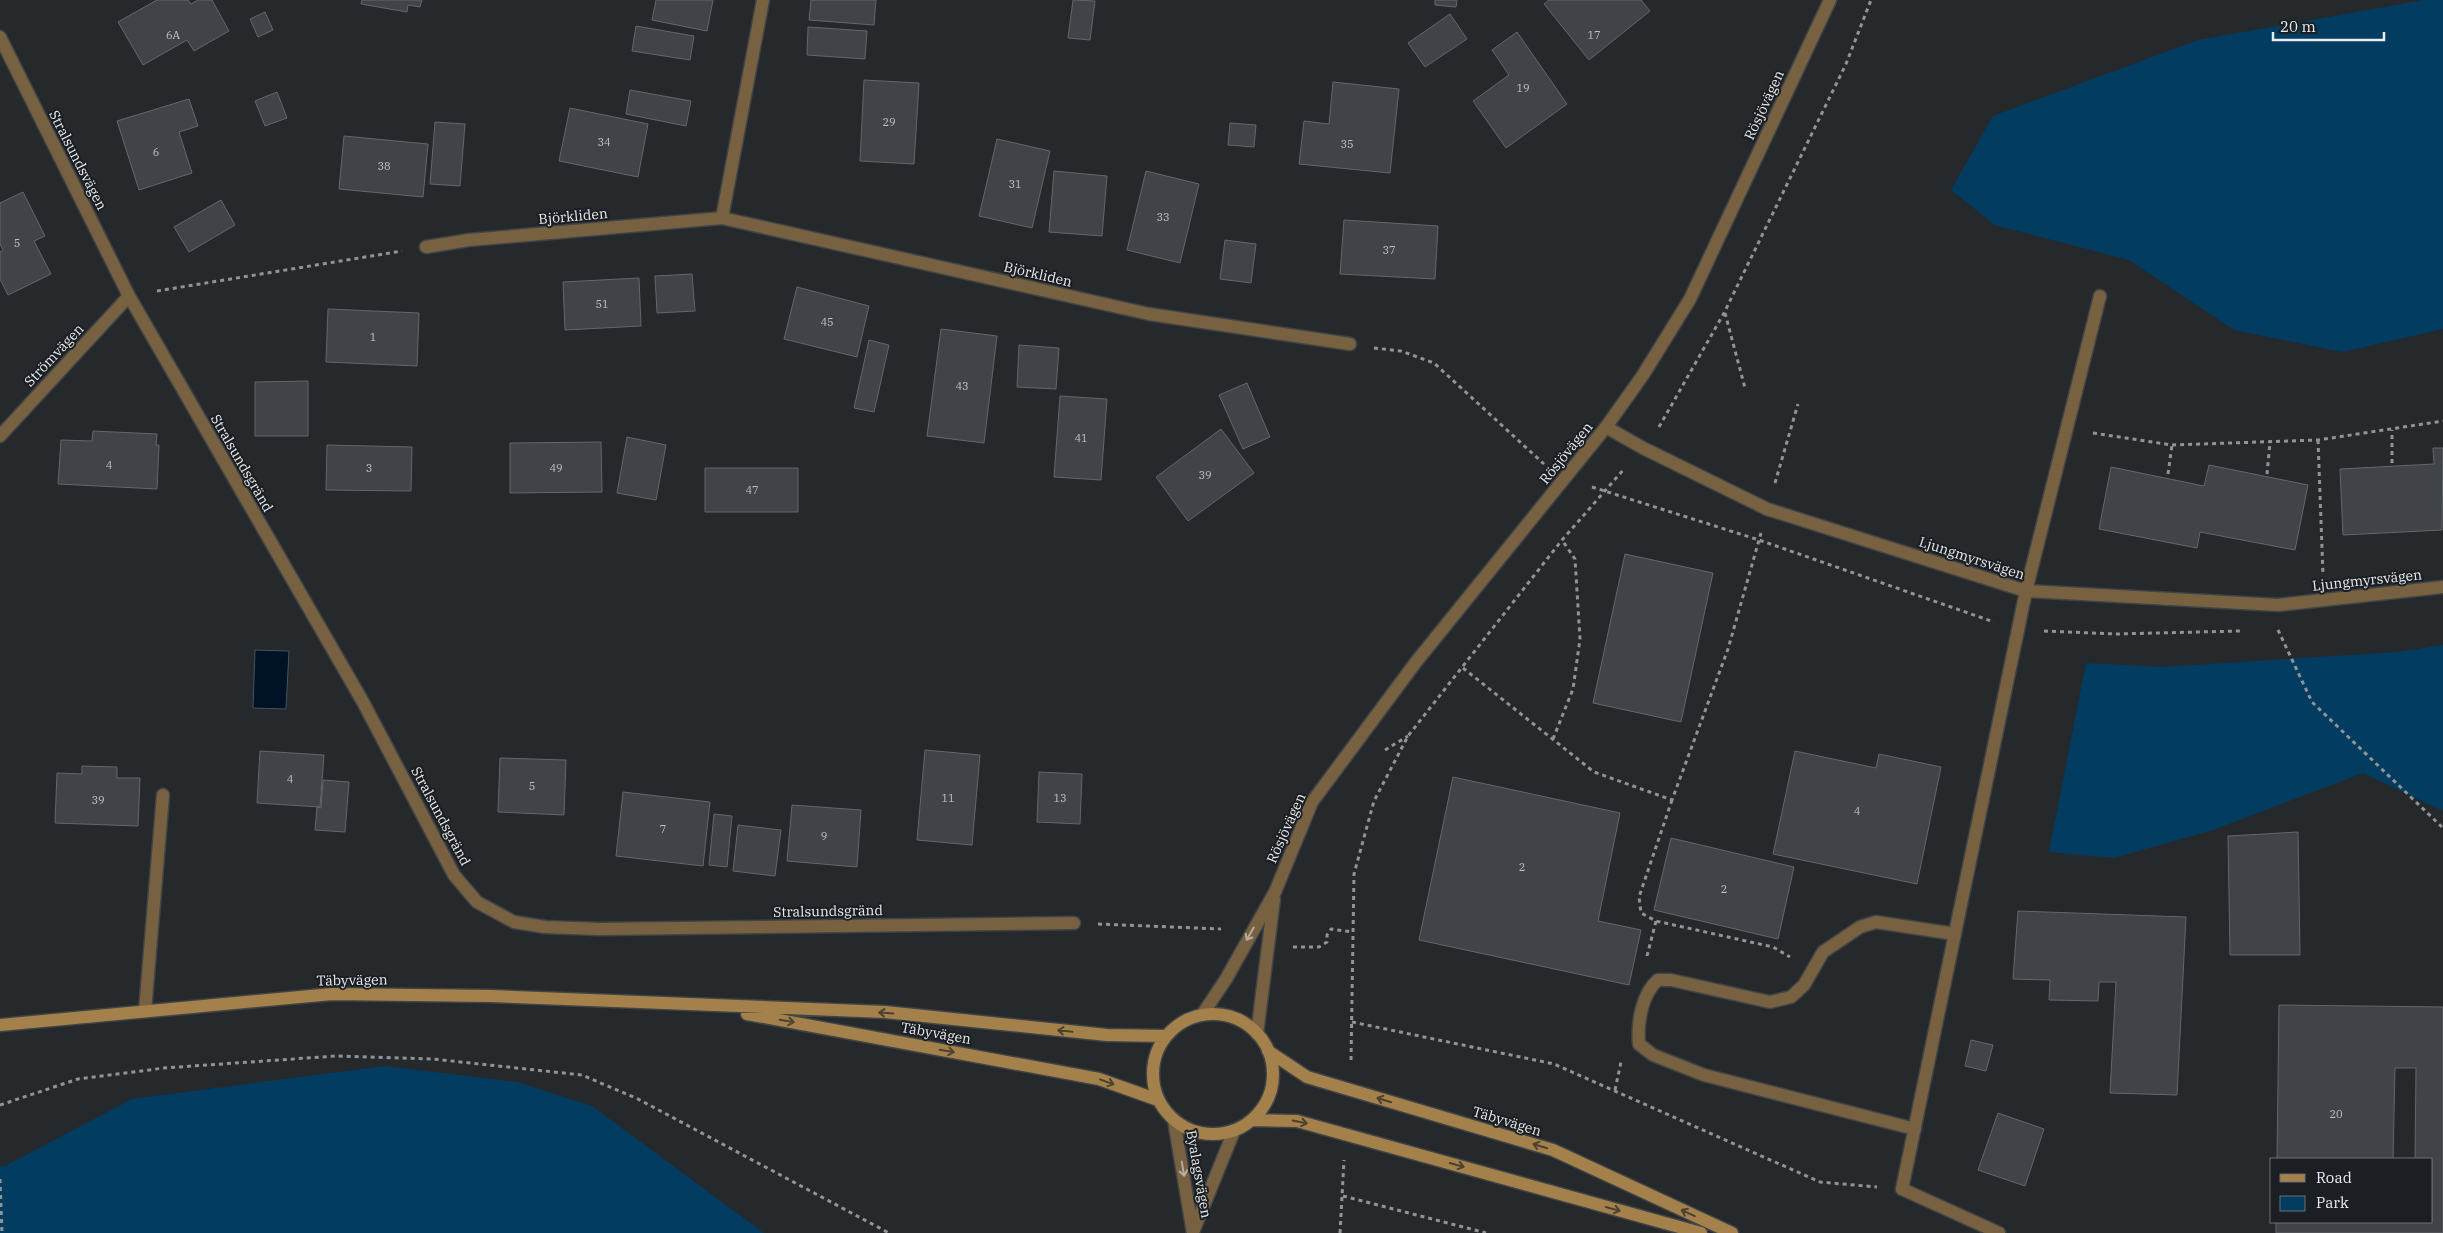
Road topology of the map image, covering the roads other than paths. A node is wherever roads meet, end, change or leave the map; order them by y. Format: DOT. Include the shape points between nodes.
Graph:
graph roads {
  1 [pos="763,0"];
  2 [pos="1830,0"];
  3 [pos="0,37"];
  4 [pos="722,218"];
  5 [pos="426,247"];
  6 [pos="129,296"];
  7 [pos="2100,296"];
  8 [pos="1350,344"];
  9 [pos="1606,427"];
  10 [pos="0,436"];
  11 [pos="2443,587"];
  12 [pos="2026,591"];
  13 [pos="163,795"];
  14 [pos="1275,892"];
  15 [pos="1074,923"];
  16 [pos="1955,934"];
  17 [pos="705,1006"];
  18 [pos="145,1011"];
  19 [pos="1202,1015"];
  20 [pos="0,1025"];
  21 [pos="1257,1034"];
  22 [pos="1166,1036"];
  23 [pos="1268,1051"];
  24 [pos="1158,1100"];
  25 [pos="1252,1120"];
  26 [pos="1174,1121"];
  27 [pos="1915,1129"];
  28 [pos="1234,1131"];
  29 [pos="1193,1232"];
  30 [pos="1701,1233"];
  31 [pos="1732,1233"];
  32 [pos="1999,1233"];
  1 -- 4 [label="street"];
  2 -- 9 [label="street, Rösjövägen" via="1690,299"];
  3 -- 6 [label="street, Stralsundsvägen"];
  4 -- 5 [label="street, Björkliden" via="469,240"];
  4 -- 8 [label="street, Björkliden" via="1149,314"];
  6 -- 10 [label="street, Strömvägen"];
  6 -- 15 [label="street, Stralsundsgränd" via="363,702 454,874 477,902 514,922 599,929"];
  7 -- 12 [label="street"];
  9 -- 12 [label="street, Ljungmyrsvägen" via="1767,509"];
  9 -- 14 [label="street, Rösjövägen" via="1416,662 1312,802"];
  11 -- 12 [label="street, Ljungmyrsvägen" via="2278,605"];
  12 -- 16 [label="street"];
  13 -- 18 [label="street"];
  14 -- 19 [label="street, Rösjövägen, one-way"];
  14 -- 21 [label="street, Rösjövägen"];
  16 -- 27 [label="street"];
  16 -- 27 [label="street" via="1876,922 1860,927 1823,952 1804,985 1791,997 1770,1002 1671,980 1658,980 1650,987 1638,1027 1640,1044 1653,1055 1704,1075"];
  17 -- 18 [label="main road, Täbyvägen" via="491,996 332,994"];
  22 -- 17 [label="main road, Täbyvägen, one-way" via="1107,1035 885,1012"];
  17 -- 24 [label="main road, Täbyvägen, one-way" via="1099,1079"];
  18 -- 20 [label="main road, Täbyvägen"];
  19 -- 21 [label="main road, Täbyvägen" via="1221,1014 1241,1021"];
  19 -- 22 [label="main road, Täbyvägen" via="1183,1022"];
  21 -- 23 [label="main road, Täbyvägen"];
  22 -- 24 [label="main road, Täbyvägen" via="1155,1059 1153,1080"];
  23 -- 25 [label="main road, Täbyvägen" via="1273,1072 1270,1093"];
  31 -- 23 [label="main road, Täbyvägen, one-way" via="1554,1150 1307,1077"];
  24 -- 26 [label="main road, Täbyvägen"];
  25 -- 28 [label="main road, Täbyvägen"];
  25 -- 30 [label="main road, one-way" via="1297,1120"];
  26 -- 28 [label="main road, Täbyvägen" via="1192,1131 1213,1134"];
  26 -- 29 [label="street, Byalagsvägen, one-way"];
  27 -- 32 [label="street" via="1902,1189"];
  28 -- 29 [label="street, Byalagsvägen"];
}
